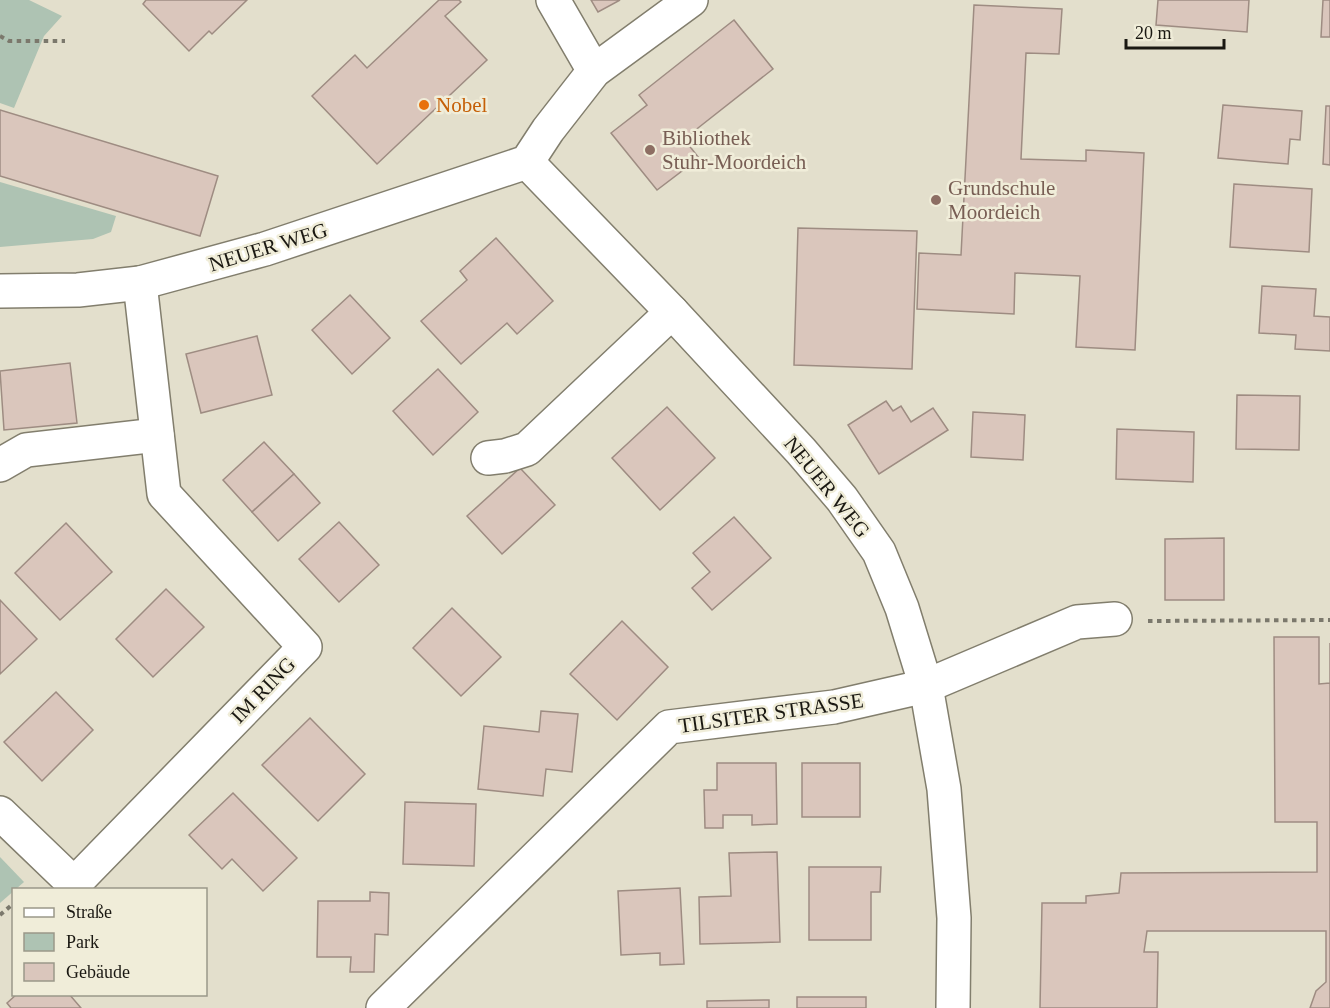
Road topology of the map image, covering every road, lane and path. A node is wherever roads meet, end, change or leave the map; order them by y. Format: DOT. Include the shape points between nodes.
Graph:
graph roads {
  1 [pos="554,0"];
  2 [pos="691,0"];
  3 [pos="0,36"];
  4 [pos="65,41"];
  5 [pos="594,71"];
  6 [pos="527,162"];
  7 [pos="140,283"];
  8 [pos="0,291"];
  9 [pos="672,312"];
  10 [pos="157,435"];
  11 [pos="488,458"];
  12 [pos="0,465"];
  13 [pos="1115,619"];
  14 [pos="1330,620"];
  15 [pos="926,686"];
  16 [pos="0,813"];
  17 [pos="12,905"];
  18 [pos="0,915"];
  19 [pos="382,1008"];
  20 [pos="954,1008"];
  1 -- 5 [label="street"];
  2 -- 5 [label="street"];
  3 -- 4 [label="path" via="9,41"];
  5 -- 6 [label="street"];
  6 -- 7 [label="street, NEUER WEG" via="265,249"];
  6 -- 9 [label="street, NEUER WEG"];
  7 -- 8 [label="street, NEUER WEG" via="78,290"];
  7 -- 10 [label="street, IM RING"];
  9 -- 11 [label="street" via="527,449"];
  9 -- 15 [label="street, NEUER WEG" via="842,499 879,552 902,608"];
  10 -- 12 [label="street" via="26,450"];
  10 -- 16 [label="street, IM RING" via="164,494 305,646 74,884"];
  13 -- 14 [label="path"];
  13 -- 15 [label="street, TILSITER STRASSE" via="1077,622"];
  15 -- 19 [label="street, TILSITER STRASSE" via="834,707 669,727"];
  15 -- 20 [label="street, NEUER WEG" via="944,789 954,918"];
  17 -- 18 [label="path"];
}
